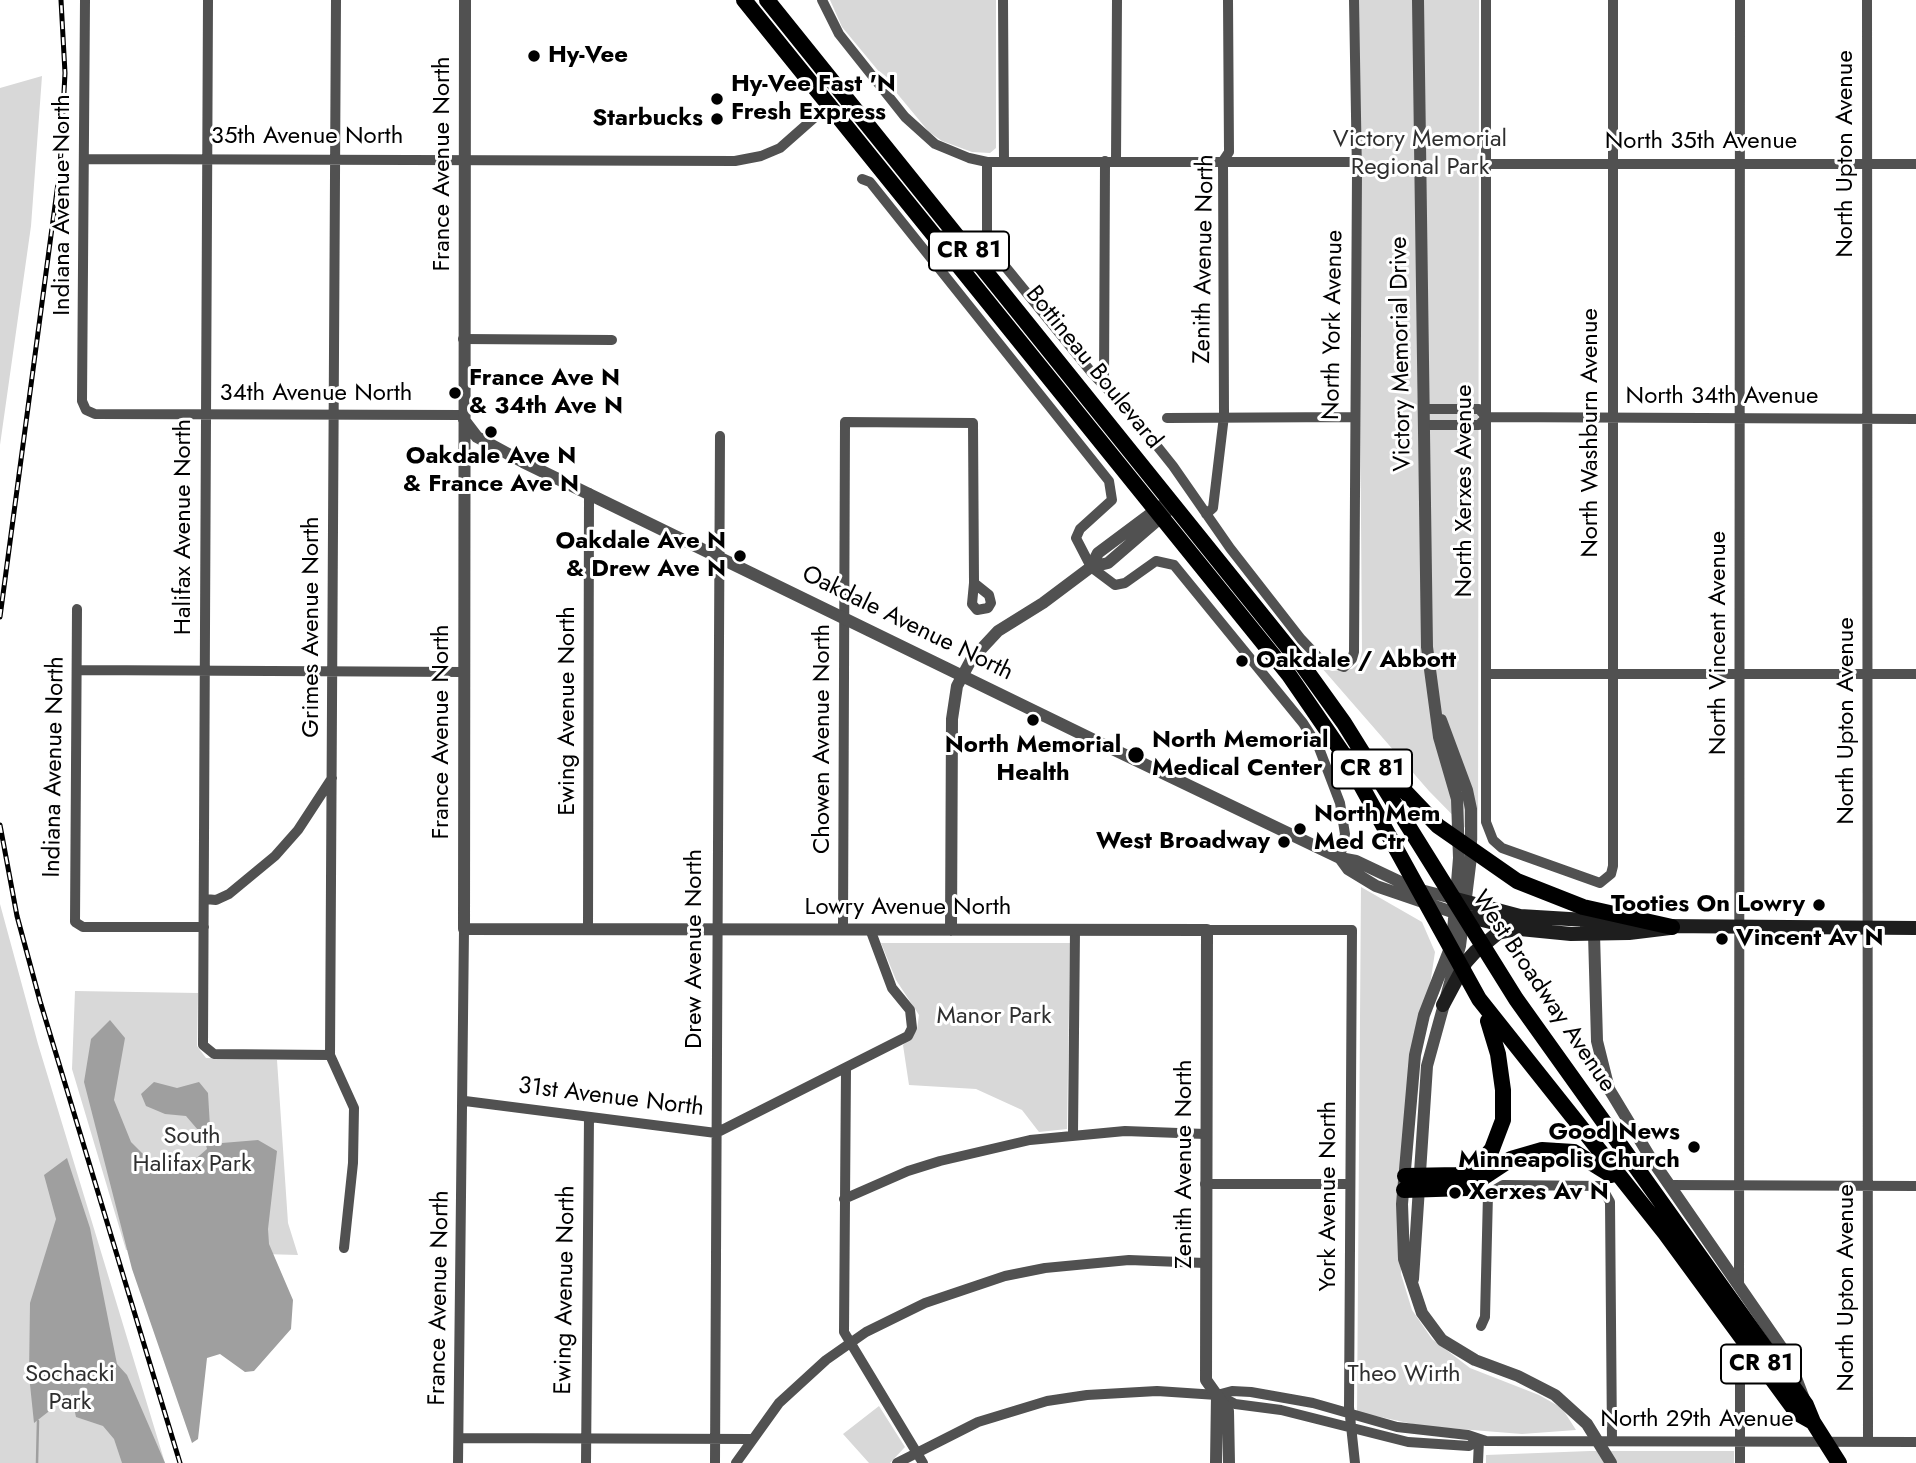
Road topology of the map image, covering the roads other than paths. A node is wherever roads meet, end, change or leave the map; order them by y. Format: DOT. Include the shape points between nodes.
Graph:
graph roads {
  1 [pos="85,0"];
  2 [pos="208,0"];
  3 [pos="336,0"];
  4 [pos="465,0"];
  5 [pos="744,0"];
  6 [pos="767,0"];
  7 [pos="777,0"];
  8 [pos="822,0"];
  9 [pos="1003,0"];
  10 [pos="1117,0"];
  11 [pos="1228,0"];
  12 [pos="1354,0"];
  13 [pos="1418,0"];
  14 [pos="1486,0"];
  15 [pos="1613,0"];
  16 [pos="1740,0"];
  17 [pos="1867,0"];
  18 [pos="823,71"];
  19 [pos="842,94"];
  20 [pos="828,106"];
  21 [pos="336,158"];
  22 [pos="465,158"];
  23 [pos="84,159"];
  24 [pos="207,159"];
  25 [pos="1004,161"];
  26 [pos="1105,161"];
  27 [pos="1116,161"];
  28 [pos="1223,161"];
  29 [pos="987,162"];
  30 [pos="1357,162"];
  31 [pos="1612,163"];
  32 [pos="1867,163"];
  33 [pos="1487,164"];
  34 [pos="1741,164"];
  35 [pos="1916,164"];
  36 [pos="862,179"];
  37 [pos="463,339"];
  38 [pos="612,340"];
  39 [pos="1104,385"];
  40 [pos="1424,409"];
  41 [pos="86,410"];
  42 [pos="206,415"];
  43 [pos="334,416"];
  44 [pos="1224,416"];
  45 [pos="1353,417"];
  46 [pos="1486,417"];
  47 [pos="463,418"];
  48 [pos="1167,418"];
  49 [pos="1612,418"];
  50 [pos="1742,419"];
  51 [pos="1869,419"];
  52 [pos="1916,419"];
  53 [pos="1424,425"];
  54 [pos="720,436"];
  55 [pos="589,493"];
  56 [pos="1171,502"];
  57 [pos="1158,513"];
  58 [pos="1206,514"];
  59 [pos="718,556"];
  60 [pos="1091,567"];
  61 [pos="974,583"];
  62 [pos="77,609"];
  63 [pos="845,618"];
  64 [pos="1278,661"];
  65 [pos="1303,666"];
  66 [pos="77,670"];
  67 [pos="204,671"];
  68 [pos="333,672"];
  69 [pos="463,673"];
  70 [pos="962,674"];
  71 [pos="1486,674"];
  72 [pos="1612,674"];
  73 [pos="1740,674"];
  74 [pos="1916,674"];
  75 [pos="1868,675"];
  76 [pos="1324,695"];
  77 [pos="333,777"];
  78 [pos="1340,858"];
  79 [pos="1613,866"];
  80 [pos="205,899"];
  81 [pos="1460,908"];
  82 [pos="1577,921"];
  83 [pos="204,927"];
  84 [pos="1672,927"];
  85 [pos="1741,928"];
  86 [pos="464,929"];
  87 [pos="588,929"];
  88 [pos="716,929"];
  89 [pos="843,929"];
  90 [pos="870,929"];
  91 [pos="1520,929"];
  92 [pos="1869,929"];
  93 [pos="1916,929"];
  94 [pos="951,930"];
  95 [pos="1075,930"];
  96 [pos="1207,930"];
  97 [pos="1352,930"];
  98 [pos="1594,934"];
  99 [pos="1475,994"];
  100 [pos="1443,1005"];
  101 [pos="330,1055"];
  102 [pos="846,1069"];
  103 [pos="465,1101"];
  104 [pos="589,1117"];
  105 [pos="716,1133"];
  106 [pos="1073,1134"];
  107 [pos="1205,1134"];
  108 [pos="1412,1183"];
  109 [pos="1205,1184"];
  110 [pos="1349,1184"];
  111 [pos="1669,1185"];
  112 [pos="1740,1185"];
  113 [pos="1867,1186"];
  114 [pos="1916,1186"];
  115 [pos="1633,1192"];
  116 [pos="844,1199"];
  117 [pos="344,1248"];
  118 [pos="1205,1263"];
  119 [pos="1740,1286"];
  120 [pos="1481,1326"];
  121 [pos="849,1343"];
  122 [pos="1740,1358"];
  123 [pos="1217,1395"];
  124 [pos="1806,1405"];
  125 [pos="1350,1416"];
  126 [pos="1812,1422"];
  127 [pos="1353,1429"];
  128 [pos="459,1438"];
  129 [pos="586,1438"];
  130 [pos="715,1439"];
  131 [pos="751,1439"];
  132 [pos="1479,1440"];
  133 [pos="1598,1441"];
  134 [pos="1612,1441"];
  135 [pos="1826,1441"];
  136 [pos="1868,1441"];
  137 [pos="1740,1442"];
  138 [pos="1916,1442"];
  139 [pos="918,1460"];
  140 [pos="458,1463"];
  141 [pos="586,1463"];
  142 [pos="715,1463"];
  143 [pos="736,1463"];
  144 [pos="897,1463"];
  145 [pos="1216,1463"];
  146 [pos="1229,1463"];
  147 [pos="1355,1463"];
  148 [pos="1478,1463"];
  149 [pos="1611,1463"];
  150 [pos="1740,1463"];
  151 [pos="1839,1463"];
  1 -- 23 [label="street, Indiana Avenue North"];
  2 -- 24 [label="street, Halifax Avenue North"];
  3 -- 21 [label="street, Grimes Avenue North"];
  4 -- 22 [label="street, France Avenue North"];
  5 -- 20 [label="main road, Bottineau Boulevard / CR 81"];
  6 -- 18 [label="main road, Bottineau Boulevard / CR 81"];
  7 -- 18 [label="main road"];
  8 -- 29 [label="street" via="839,34 920,132 953,153"];
  9 -- 25 [label="street"];
  10 -- 27 [label="street"];
  11 -- 28 [label="street, Zenith Avenue North" via="1229,152"];
  12 -- 30 [label="street, North York Avenue"];
  13 -- 40 [label="street, Victory Memorial Drive"];
  14 -- 33 [label="street, North Xerxes Avenue"];
  15 -- 31 [label="street, North Washburn Avenue"];
  16 -- 34 [label="street, North Vincent Avenue"];
  17 -- 32 [label="street, North Upton Avenue"];
  18 -- 19 [label="main road, Bottineau Boulevard / CR 81"];
  19 -- 20 [label="street, 35th Avenue North"];
  19 -- 56 [label="main road, Bottineau Boulevard / CR 81"];
  20 -- 22 [label="street, 35th Avenue North" via="780,148 747,160"];
  20 -- 57 [label="main road, Bottineau Boulevard / CR 81"];
  21 -- 22 [label="street, 35th Avenue North"];
  21 -- 24 [label="street, 35th Avenue North"];
  21 -- 43 [label="street, Grimes Avenue North"];
  22 -- 37 [label="street, France Avenue North"];
  23 -- 24 [label="street, 35th Avenue North"];
  23 -- 41 [label="street, Indiana Avenue North" via="82,401"];
  24 -- 42 [label="street, Halifax Avenue North"];
  25 -- 26 [label="street"];
  25 -- 29 [label="street"];
  26 -- 27 [label="street"];
  26 -- 39 [label="street"];
  27 -- 28 [label="street"];
  28 -- 30 [label="street"];
  28 -- 44 [label="street, Zenith Avenue North"];
  29 -- 39 [label="street" via="987,237 995,254"];
  30 -- 45 [label="street, North York Avenue"];
  31 -- 33 [label="street, North 35th Avenue"];
  31 -- 34 [label="street, North 35th Avenue"];
  31 -- 49 [label="street, North Washburn Avenue"];
  32 -- 34 [label="street, North 35th Avenue"];
  32 -- 35 [label="street, North 35th Avenue"];
  32 -- 51 [label="street, North Upton Avenue"];
  33 -- 46 [label="street, North Xerxes Avenue"];
  34 -- 50 [label="street, North Vincent Avenue"];
  36 -- 60 [label="street" via="870,182 1109,481 1112,500 1076,538"];
  37 -- 38 [label="street"];
  37 -- 47 [label="street, France Avenue North"];
  39 -- 58 [label="street" via="1173,466"];
  40 -- 46 [label="street, North 34th Avenue" via="1479,409"];
  40 -- 53 [label="street, Victory Memorial Drive"];
  41 -- 42 [label="street, 34th Avenue North" via="95,414"];
  42 -- 43 [label="street, 34th Avenue North"];
  42 -- 67 [label="street, Halifax Avenue North"];
  43 -- 47 [label="street, 34th Avenue North"];
  43 -- 68 [label="street, Grimes Avenue North"];
  44 -- 45 [label="street"];
  44 -- 48 [label="street"];
  44 -- 58 [label="street, Zenith Avenue North" via="1213,508"];
  45 -- 58 [label="street, North York Avenue" via="1354,652 1343,667 1319,658"];
  46 -- 49 [label="street, North 34th Avenue"];
  46 -- 53 [label="street, North 34th Avenue" via="1479,425"];
  46 -- 71 [label="street, North Xerxes Avenue"];
  47 -- 55 [label="street, Oakdale Avenue North" via="477,437"];
  47 -- 69 [label="street, France Avenue North"];
  49 -- 50 [label="street, North 34th Avenue"];
  49 -- 72 [label="street, North Washburn Avenue"];
  50 -- 51 [label="street, North 34th Avenue"];
  50 -- 73 [label="street, North Vincent Avenue"];
  51 -- 52 [label="street, North 34th Avenue"];
  51 -- 75 [label="street, North Upton Avenue"];
  53 -- 81 [label="street, Victory Memorial Drive" via="1427,647 1436,707 1471,809 1471,857"];
  54 -- 59 [label="street, Drew Avenue North"];
  55 -- 59 [label="street, Oakdale Avenue North"];
  55 -- 87 [label="street, Ewing Avenue North"];
  56 -- 57 [label="street"];
  56 -- 65 [label="main road, Bottineau Boulevard / CR 81"];
  57 -- 60 [label="street" via="1098,553"];
  57 -- 64 [label="main road, Bottineau Boulevard / CR 81"];
  59 -- 63 [label="street, Oakdale Avenue North"];
  59 -- 88 [label="street, Drew Avenue North"];
  60 -- 70 [label="street" via="998,631"];
  60 -- 78 [label="street" via="1115,586 1156,561 1174,565 1319,748 1340,803 1345,834"];
  61 -- 63 [label="street, Chowen Avenue North" via="973,423 845,422"];
  62 -- 66 [label="street, Indiana Avenue North"];
  63 -- 70 [label="street, Oakdale Avenue North"];
  63 -- 89 [label="street, Chowen Avenue North"];
  64 -- 99 [label="main road, West Broadway Avenue / CR 81" via="1346,758"];
  65 -- 76 [label="main road, West Broadway Avenue / CR 81"];
  66 -- 67 [label="street"];
  66 -- 83 [label="street, Indiana Avenue North" via="76,925"];
  67 -- 68 [label="street"];
  67 -- 80 [label="street, Halifax Avenue North"];
  68 -- 69 [label="street"];
  68 -- 77 [label="street, Grimes Avenue North"];
  69 -- 86 [label="street, France Avenue North"];
  70 -- 78 [label="street, Oakdale Avenue North"];
  70 -- 94 [label="street" via="952,719"];
  71 -- 72 [label="street"];
  71 -- 79 [label="street, North Xerxes Avenue" via="1486,822 1493,840 1502,848 1592,883 1606,881"];
  72 -- 73 [label="street"];
  72 -- 79 [label="street, North Washburn Avenue"];
  73 -- 75 [label="street"];
  73 -- 85 [label="street, North Vincent Avenue"];
  74 -- 75 [label="street"];
  75 -- 92 [label="street, North Upton Avenue"];
  76 -- 84 [label="main road" via="1373,758 1432,821 1502,873 1583,907"];
  76 -- 124 [label="main road, West Broadway Avenue / CR 81" via="1497,970"];
  77 -- 80 [label="street" via="275,856 229,894"];
  77 -- 101 [label="street, Grimes Avenue North"];
  78 -- 81 [label="street, Oakdale Avenue North"];
  80 -- 83 [label="street, Halifax Avenue North"];
  81 -- 82 [label="main road"];
  81 -- 91 [label="main road"];
  81 -- 100 [label="street" via="1460,946"];
  81 -- 108 [label="street" via="1418,1038"];
  82 -- 84 [label="main road"];
  82 -- 98 [label="street"];
  83 -- 101 [label="street, Halifax Avenue North" via="203,1045 208,1052"];
  84 -- 85 [label="main road"];
  84 -- 98 [label="main road"];
  85 -- 92 [label="main road"];
  85 -- 112 [label="street, North Vincent Avenue"];
  86 -- 87 [label="street, Lowry Avenue North"];
  86 -- 103 [label="street, France Avenue North"];
  87 -- 88 [label="street, Lowry Avenue North"];
  88 -- 89 [label="street, Lowry Avenue North"];
  88 -- 105 [label="street, Drew Avenue North"];
  89 -- 90 [label="street, Lowry Avenue North"];
  90 -- 94 [label="street, Lowry Avenue North"];
  90 -- 102 [label="street, 31st Avenue North" via="892,988 912,1019 908,1036"];
  91 -- 98 [label="main road"];
  91 -- 100 [label="main road" via="1498,933 1475,952"];
  92 -- 93 [label="main road"];
  92 -- 113 [label="street, North Upton Avenue"];
  94 -- 95 [label="street, Lowry Avenue North"];
  95 -- 96 [label="street, Lowry Avenue North"];
  95 -- 106 [label="street"];
  96 -- 97 [label="street, Lowry Avenue North"];
  96 -- 107 [label="street, Zenith Avenue North"];
  97 -- 110 [label="street, York Avenue North"];
  98 -- 111 [label="street, West Broadway Avenue" via="1601,1065 1615,1102"];
  99 -- 108 [label="main road" via="1494,1039 1500,1068 1501,1130 1479,1165 1458,1175"];
  99 -- 115 [label="main road, West Broadway Avenue / CR 81"];
  100 -- 108 [label="street" via="1427,1066"];
  101 -- 117 [label="street, Grimes Avenue North" via="350,1094 354,1115"];
  102 -- 105 [label="street, 31st Avenue North"];
  102 -- 116 [label="street"];
  103 -- 104 [label="street, 31st Avenue North"];
  103 -- 128 [label="street, France Avenue North"];
  104 -- 105 [label="street, 31st Avenue North"];
  104 -- 129 [label="street, Ewing Avenue North"];
  105 -- 130 [label="street, Drew Avenue North"];
  106 -- 107 [label="street"];
  106 -- 116 [label="street" via="940,1161"];
  107 -- 109 [label="street, Zenith Avenue North"];
  108 -- 115 [label="main road" via="1467,1188 1518,1155 1560,1150 1583,1156"];
  108 -- 133 [label="street" via="1402,1246 1422,1313 1442,1340 1475,1360 1555,1395 1587,1424"];
  109 -- 110 [label="street"];
  109 -- 118 [label="street, Zenith Avenue North"];
  110 -- 125 [label="street, York Avenue North"];
  111 -- 112 [label="street"];
  111 -- 119 [label="street, West Broadway Avenue"];
  112 -- 113 [label="street"];
  112 -- 119 [label="street, North Vincent Avenue"];
  113 -- 114 [label="street"];
  113 -- 136 [label="street, North Upton Avenue"];
  115 -- 126 [label="main road, West Broadway Avenue / CR 81" via="1797,1413"];
  116 -- 121 [label="street" via="844,1332"];
  118 -- 121 [label="street" via="1087,1262 1005,1276 913,1308"];
  118 -- 123 [label="street, Zenith Avenue North" via="1206,1380"];
  119 -- 124 [label="street, West Broadway Avenue" via="1788,1357"];
  120 -- 134 [label="street" via="1485,1317 1488,1194 1503,1185 1601,1186 1610,1202"];
  121 -- 131 [label="street" via="801,1381"];
  121 -- 139 [label="street"];
  122 -- 137 [label="street"];
  123 -- 125 [label="street" via="1251,1392 1313,1403"];
  123 -- 127 [label="street" via="1235,1404"];
  123 -- 139 [label="street" via="1136,1391 1047,1401 947,1437"];
  123 -- 145 [label="street, Zenith Avenue North"];
  123 -- 146 [label="street, Zenith Avenue North" via="1228,1411"];
  124 -- 126 [label="main road, West Broadway Avenue / CR 81"];
  125 -- 127 [label="street, York Avenue North"];
  125 -- 132 [label="street"];
  126 -- 135 [label="main road, West Broadway Avenue / CR 81"];
  127 -- 132 [label="street" via="1436,1445 1469,1446"];
  127 -- 147 [label="street, York Avenue North"];
  128 -- 129 [label="street"];
  128 -- 140 [label="street, France Avenue North"];
  129 -- 130 [label="street"];
  129 -- 141 [label="street, Ewing Avenue North"];
  130 -- 131 [label="street"];
  130 -- 142 [label="street, Drew Avenue North"];
  131 -- 143 [label="street"];
  132 -- 133 [label="street, North 29th Avenue"];
  132 -- 148 [label="street"];
  133 -- 134 [label="street, North 29th Avenue"];
  133 -- 149 [label="street"];
  134 -- 137 [label="street, North 29th Avenue"];
  135 -- 136 [label="street, North 29th Avenue"];
  135 -- 137 [label="street, North 29th Avenue"];
  135 -- 151 [label="main road, West Broadway Avenue / CR 81"];
  136 -- 138 [label="street, North 29th Avenue"];
  137 -- 150 [label="street"];
  139 -- 144 [label="street" via="905,1457"];
}
